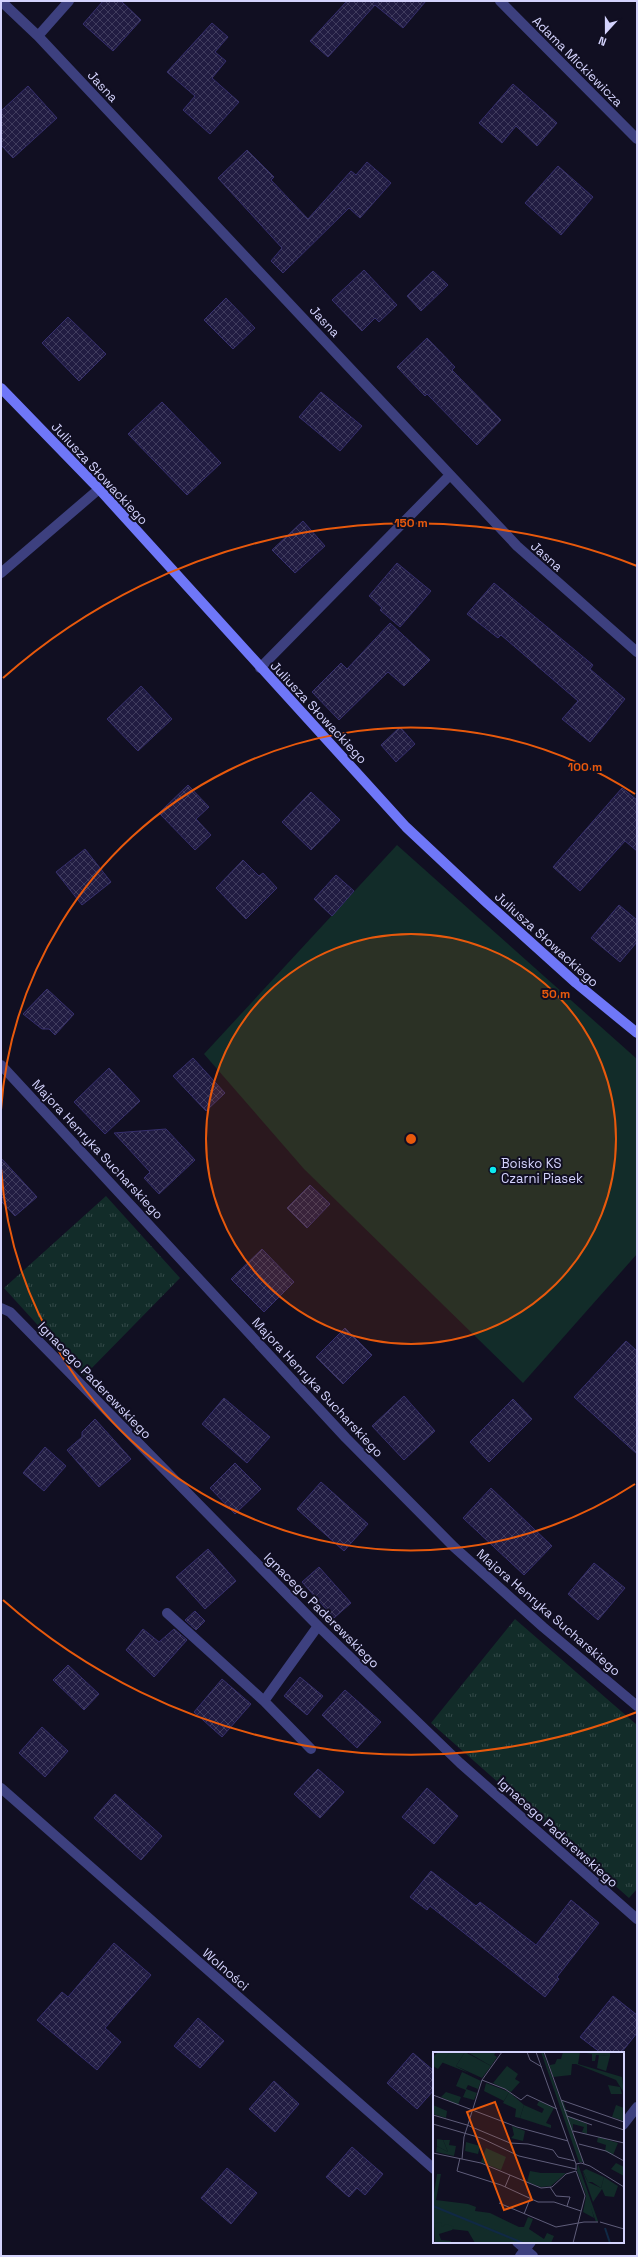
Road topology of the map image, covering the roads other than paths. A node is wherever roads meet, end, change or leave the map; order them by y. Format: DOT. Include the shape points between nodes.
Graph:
graph roads {
  1 [pos="1,1"];
  2 [pos="69,1"];
  3 [pos="500,1"];
  4 [pos="38,36"];
  5 [pos="637,138"];
  6 [pos="1,388"];
  7 [pos="450,474"];
  8 [pos="99,489"];
  9 [pos="1,573"];
  10 [pos="637,652"];
  11 [pos="260,668"];
  12 [pos="637,1033"];
  13 [pos="1,1065"];
  14 [pos="1,1308"];
  15 [pos="167,1613"];
  16 [pos="318,1626"];
  17 [pos="264,1701"];
  18 [pos="637,1706"];
  19 [pos="311,1749"];
  20 [pos="1,1788"];
  21 [pos="637,1919"];
  22 [pos="637,2107"];
  23 [pos="624,2124"];
  24 [pos="433,2168"];
  25 [pos="518,2243"];
  26 [pos="528,2251"];
  1 -- 4 [label="street, Jasna"];
  2 -- 4 [label="street"];
  3 -- 5 [label="street, Adama Mickiewicza"];
  4 -- 7 [label="street, Jasna"];
  6 -- 8 [label="street, Juliusza Słowackiego"];
  7 -- 10 [label="street, Jasna" via="517,546"];
  7 -- 11 [label="street"];
  8 -- 9 [label="street"];
  8 -- 11 [label="street, Juliusza Słowackiego"];
  11 -- 12 [label="street, Juliusza Słowackiego" via="406,827 576,983"];
  13 -- 18 [label="street, Majora Henryka Sucharskiego" via="357,1448 454,1547 543,1627"];
  14 -- 16 [label="street, Ignacego Paderewskiego" via="10,1312"];
  15 -- 17 [label="street"];
  16 -- 17 [label="street"];
  16 -- 21 [label="street, Ignacego Paderewskiego" via="460,1763"];
  17 -- 19 [label="street"];
  20 -- 24 [label="street, Wolności"];
  22 -- 23 [label="street"];
  25 -- 26 [label="street"];
}
